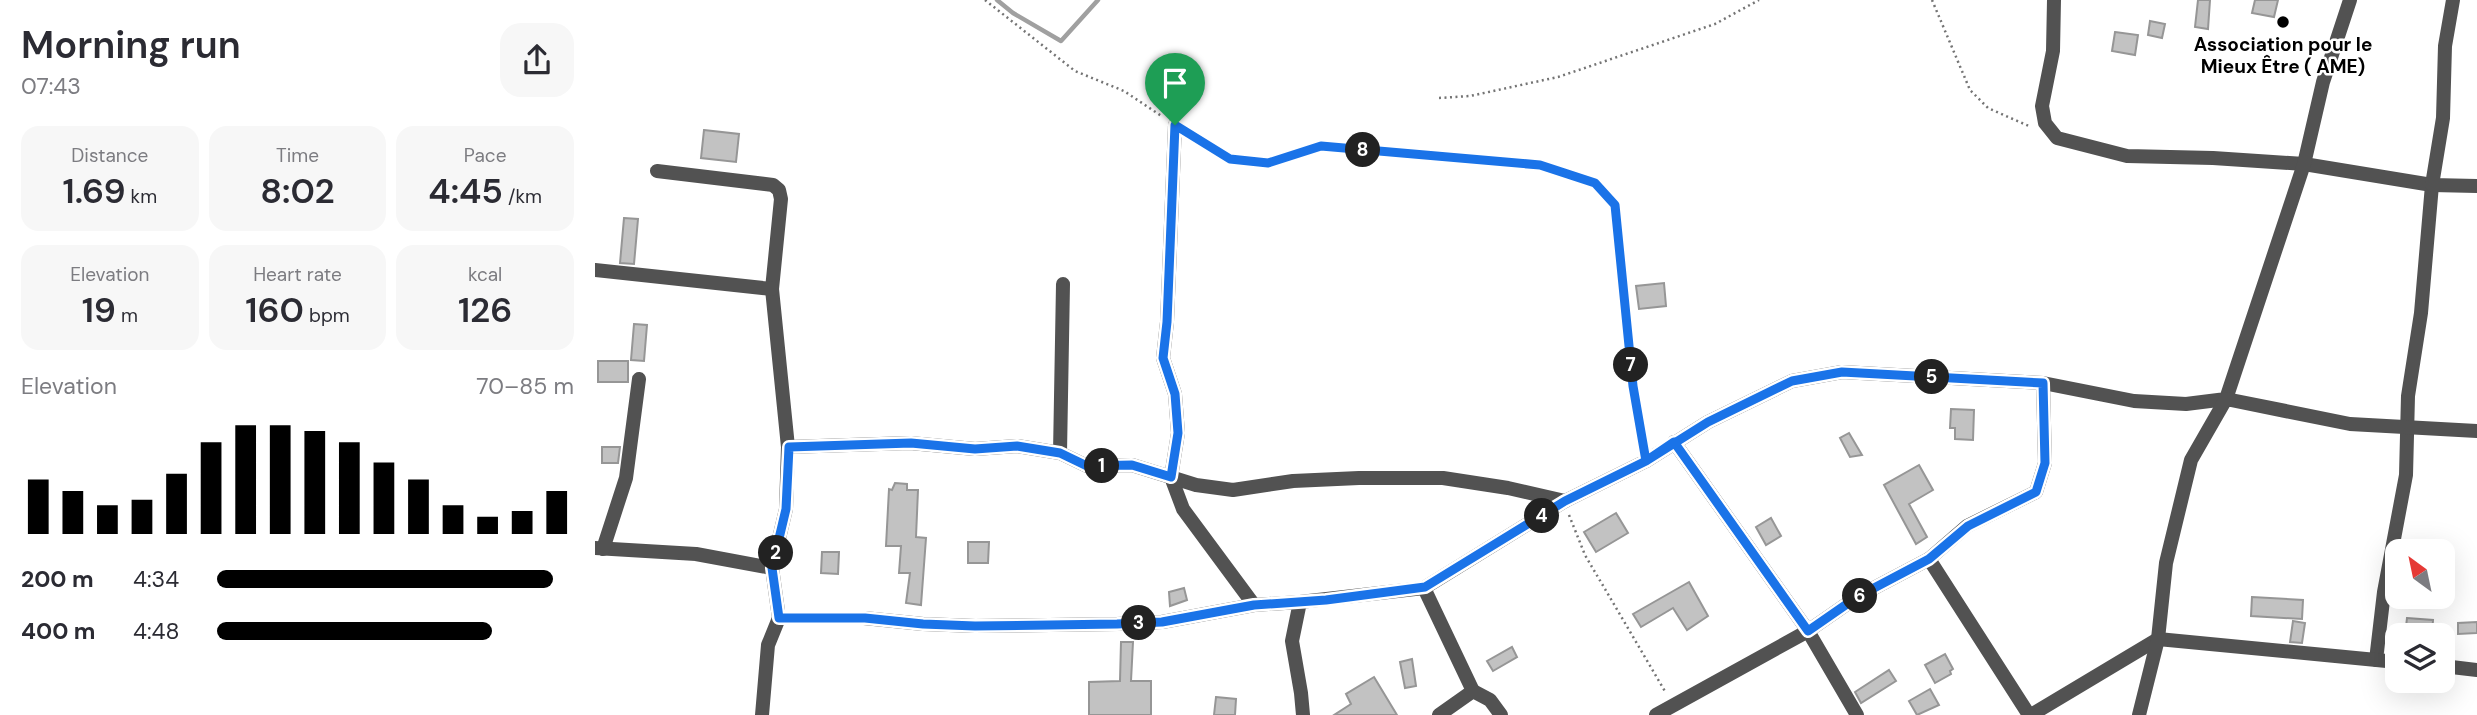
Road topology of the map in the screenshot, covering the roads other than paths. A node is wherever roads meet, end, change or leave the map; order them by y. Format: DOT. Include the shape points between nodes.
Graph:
graph roads {
  1 [pos="2055,0"];
  2 [pos="2350,0"];
  3 [pos="2453,0"];
  4 [pos="1175,125"];
  5 [pos="2304,164"];
  6 [pos="657,171"];
  7 [pos="2432,185"];
  8 [pos="2477,186"];
  9 [pos="595,270"];
  10 [pos="1063,284"];
  11 [pos="772,289"];
  12 [pos="639,379"];
  13 [pos="2043,383"];
  14 [pos="2226,399"];
  15 [pos="2408,427"];
  16 [pos="2477,431"];
  17 [pos="1674,442"];
  18 [pos="789,447"];
  19 [pos="1060,453"];
  20 [pos="1171,477"];
  21 [pos="1565,501"];
  22 [pos="599,549"];
  23 [pos="1929,559"];
  24 [pos="772,568"];
  25 [pos="1425,587"];
  26 [pos="1300,603"];
  27 [pos="1254,605"];
  28 [pos="779,618"];
  29 [pos="1808,631"];
  30 [pos="2158,639"];
  31 [pos="2376,660"];
  32 [pos="2385,661"];
  33 [pos="2455,667"];
  34 [pos="2477,670"];
  35 [pos="1473,691"];
  36 [pos="762,715"];
  37 [pos="1303,715"];
  38 [pos="1439,715"];
  39 [pos="1501,715"];
  40 [pos="1656,715"];
  41 [pos="1857,715"];
  42 [pos="2030,715"];
  43 [pos="2139,715"];
  1 -- 5 [label="street" via="2053,51 2042,106 2045,122 2057,138 2127,156"];
  2 -- 5 [label="street" via="2323,82"];
  3 -- 7 [label="street"];
  4 -- 20 [label="street" via="1163,358 1175,394 1178,433"];
  5 -- 7 [label="street"];
  5 -- 14 [label="street"];
  6 -- 11 [label="street" via="773,184 779,190"];
  7 -- 8 [label="street"];
  7 -- 15 [label="street"];
  9 -- 11 [label="street"];
  10 -- 19 [label="street"];
  11 -- 18 [label="street"];
  12 -- 22 [label="street" via="626,478"];
  13 -- 14 [label="street" via="2134,401 2186,404"];
  13 -- 17 [label="street" via="1842,372 1792,381"];
  13 -- 23 [label="street" via="2045,463 2036,492 1968,526"];
  14 -- 15 [label="street" via="2350,424"];
  14 -- 30 [label="street" via="2191,460 2166,563"];
  15 -- 16 [label="street"];
  15 -- 31 [label="street" via="2406,475"];
  17 -- 21 [label="street"];
  17 -- 29 [label="street"];
  18 -- 19 [label="street" via="911,443 975,449 1017,446"];
  18 -- 24 [label="street" via="786,509"];
  19 -- 20 [label="street" via="1087,466 1132,465"];
  20 -- 21 [label="street" via="1233,490 1293,481 1443,478"];
  20 -- 27 [label="street" via="1183,509"];
  21 -- 25 [label="street"];
  22 -- 24 [label="street" via="696,554"];
  23 -- 29 [label="street" via="1857,597"];
  23 -- 42 [label="street"];
  24 -- 28 [label="street"];
  25 -- 26 [label="street"];
  25 -- 35 [label="street"];
  26 -- 27 [label="street"];
  26 -- 37 [label="street" via="1292,641"];
  27 -- 28 [label="street" via="1162,622 1117,624 975,626 865,618"];
  28 -- 36 [label="street" via="768,645"];
  29 -- 40 [label="street"];
  29 -- 41 [label="street"];
  30 -- 31 [label="street"];
  30 -- 42 [label="street"];
  30 -- 43 [label="street"];
  31 -- 32 [label="street"];
  33 -- 34 [label="street"];
  35 -- 38 [label="street"];
  35 -- 39 [label="street" via="1490,700"];
}
